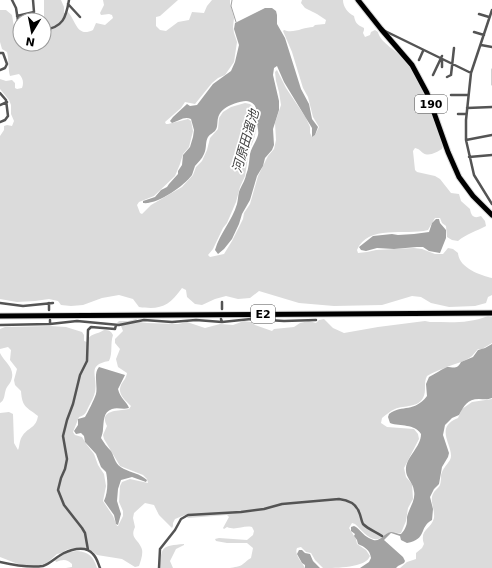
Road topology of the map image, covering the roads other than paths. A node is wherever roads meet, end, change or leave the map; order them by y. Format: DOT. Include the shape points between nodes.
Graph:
graph roads {
  1 [pos="12,0"];
  2 [pos="33,0"];
  3 [pos="69,0"];
  4 [pos="358,0"];
  5 [pos="68,4"];
  6 [pos="492,10"];
  7 [pos="16,12"];
  8 [pos="34,12"];
  9 [pos="479,14"];
  10 [pos="80,17"];
  11 [pos="489,18"];
  12 [pos="52,28"];
  13 [pos="381,29"];
  14 [pos="474,32"];
  15 [pos="484,35"];
  16 [pos="481,45"];
  17 [pos="492,47"];
  18 [pos="454,48"];
  19 [pos="423,50"];
  20 [pos="0,52"];
  21 [pos="441,58"];
  22 [pos="419,60"];
  23 [pos="452,64"];
  24 [pos="442,67"];
  25 [pos="0,70"];
  26 [pos="471,73"];
  27 [pos="433,75"];
  28 [pos="447,77"];
  29 [pos="0,93"];
  30 [pos="451,94"];
  31 [pos="468,95"];
  32 [pos="7,102"];
  33 [pos="0,105"];
  34 [pos="492,107"];
  35 [pos="467,108"];
  36 [pos="458,114"];
  37 [pos="466,114"];
  38 [pos="0,122"];
  39 [pos="492,135"];
  40 [pos="466,140"];
  41 [pos="492,155"];
  42 [pos="469,157"];
  43 [pos="492,204"];
  44 [pos="492,215"];
  45 [pos="222,302"];
  46 [pos="0,303"];
  47 [pos="222,309"];
  48 [pos="49,310"];
  49 [pos="492,313"];
  50 [pos="0,316"];
  51 [pos="50,320"];
  52 [pos="316,320"];
  53 [pos="50,324"];
  54 [pos="0,325"];
  55 [pos="116,325"];
  56 [pos="382,536"];
  57 [pos="88,550"];
  58 [pos="0,562"];
  59 [pos="100,568"];
  60 [pos="159,568"];
  1 -- 7 [label="street"];
  2 -- 8 [label="street"];
  3 -- 5 [label="street"];
  4 -- 13 [label="highway, 190"];
  5 -- 10 [label="street"];
  5 -- 12 [label="street" via="61,23"];
  6 -- 11 [label="street"];
  9 -- 11 [label="street"];
  11 -- 15 [label="street"];
  13 -- 19 [label="street"];
  13 -- 44 [label="highway, 190" via="403,52 428,93 459,177"];
  14 -- 15 [label="street"];
  15 -- 16 [label="street"];
  16 -- 17 [label="street"];
  16 -- 26 [label="street"];
  18 -- 23 [label="street"];
  19 -- 21 [label="street"];
  19 -- 22 [label="street"];
  20 -- 25 [label="street" via="4,52 7,64"];
  21 -- 23 [label="street"];
  21 -- 24 [label="street"];
  21 -- 27 [label="street"];
  23 -- 26 [label="street"];
  23 -- 28 [label="street" via="451,75"];
  26 -- 31 [label="street"];
  29 -- 32 [label="street"];
  30 -- 31 [label="street"];
  31 -- 35 [label="street"];
  32 -- 33 [label="street"];
  32 -- 38 [label="street" via="8,116"];
  34 -- 35 [label="street"];
  35 -- 37 [label="street"];
  36 -- 37 [label="street"];
  37 -- 40 [label="street"];
  39 -- 40 [label="street"];
  40 -- 42 [label="street"];
  41 -- 42 [label="street"];
  42 -- 43 [label="street" via="474,175"];
  45 -- 47 [label="street"];
  46 -- 48 [label="street" via="23,306 51,303"];
  49 -- 50 [label="highway, E2"];
  51 -- 53 [label="street"];
  52 -- 55 [label="street" via="144,320"];
  53 -- 54 [label="street"];
  53 -- 55 [label="street" via="77,321"];
  55 -- 57 [label="street" via="115,329 91,327 88,330 87,361 80,375 62,436 67,459 58,490 64,505 85,533"];
  56 -- 60 [label="street" via="366,526 358,509 351,502 339,499 282,504 241,512 191,515 181,519 162,545"];
  57 -- 58 [label="street" via="67,551 47,564 36,567"];
  57 -- 59 [label="street" via="92,552"];
}
